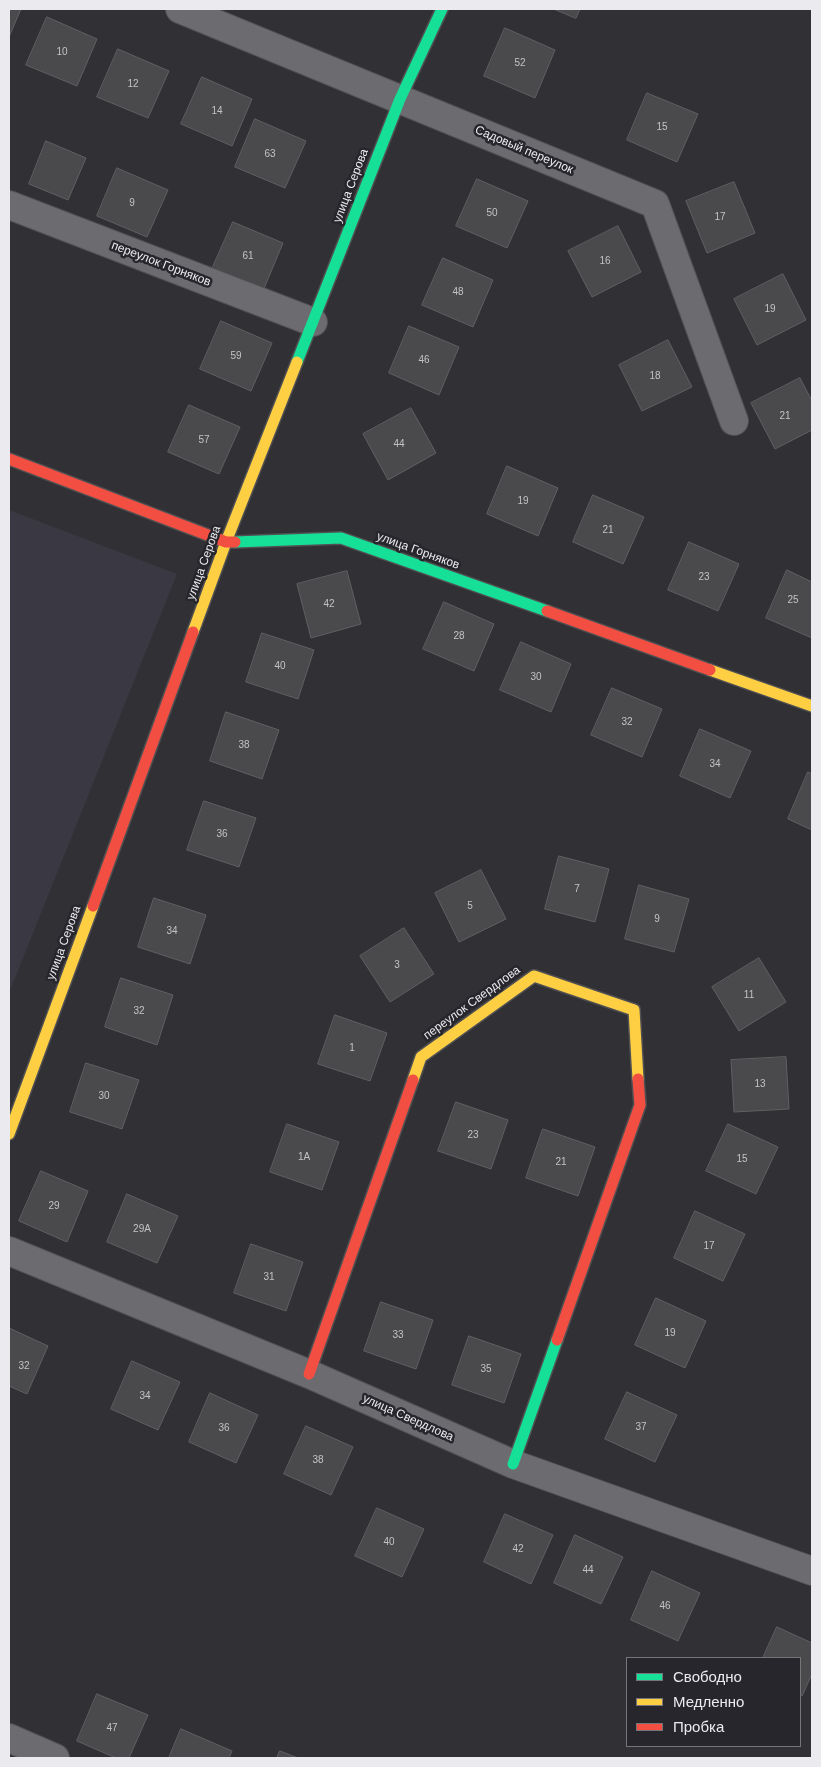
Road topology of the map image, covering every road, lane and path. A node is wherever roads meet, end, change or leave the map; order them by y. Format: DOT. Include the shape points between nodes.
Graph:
graph roads {
  1 [pos="180,9"];
  2 [pos="442,9"];
  3 [pos="400,98"];
  4 [pos="9,205"];
  5 [pos="313,322"];
  6 [pos="734,421"];
  7 [pos="9,460"];
  8 [pos="226,542"];
  9 [pos="812,706"];
  10 [pos="9,1134"];
  11 [pos="9,1251"];
  12 [pos="309,1374"];
  13 [pos="513,1464"];
  14 [pos="812,1571"];
  15 [pos="9,1738"];
  16 [pos="55,1758"];
  1 -- 3 [label="street, Садовый переулок"];
  2 -- 3 [label="street, улица Серова"];
  3 -- 5 [label="street, улица Серова"];
  3 -- 6 [label="street, Садовый переулок" via="655,204"];
  4 -- 5 [label="street, переулок Горняков"];
  5 -- 8 [label="street, улица Серова"];
  7 -- 8 [label="street, улица Горняков"];
  8 -- 9 [label="street, улица Горняков" via="341,538"];
  8 -- 10 [label="street, улица Серова"];
  11 -- 12 [label="street, улица Свердлова"];
  12 -- 13 [label="street, улица Свердлова"];
  12 -- 13 [label="street, переулок Свердлова" via="421,1057 534,976 634,1010 640,1105"];
  13 -- 14 [label="street, улица Свердлова"];
  15 -- 16 [label="street"];
}
